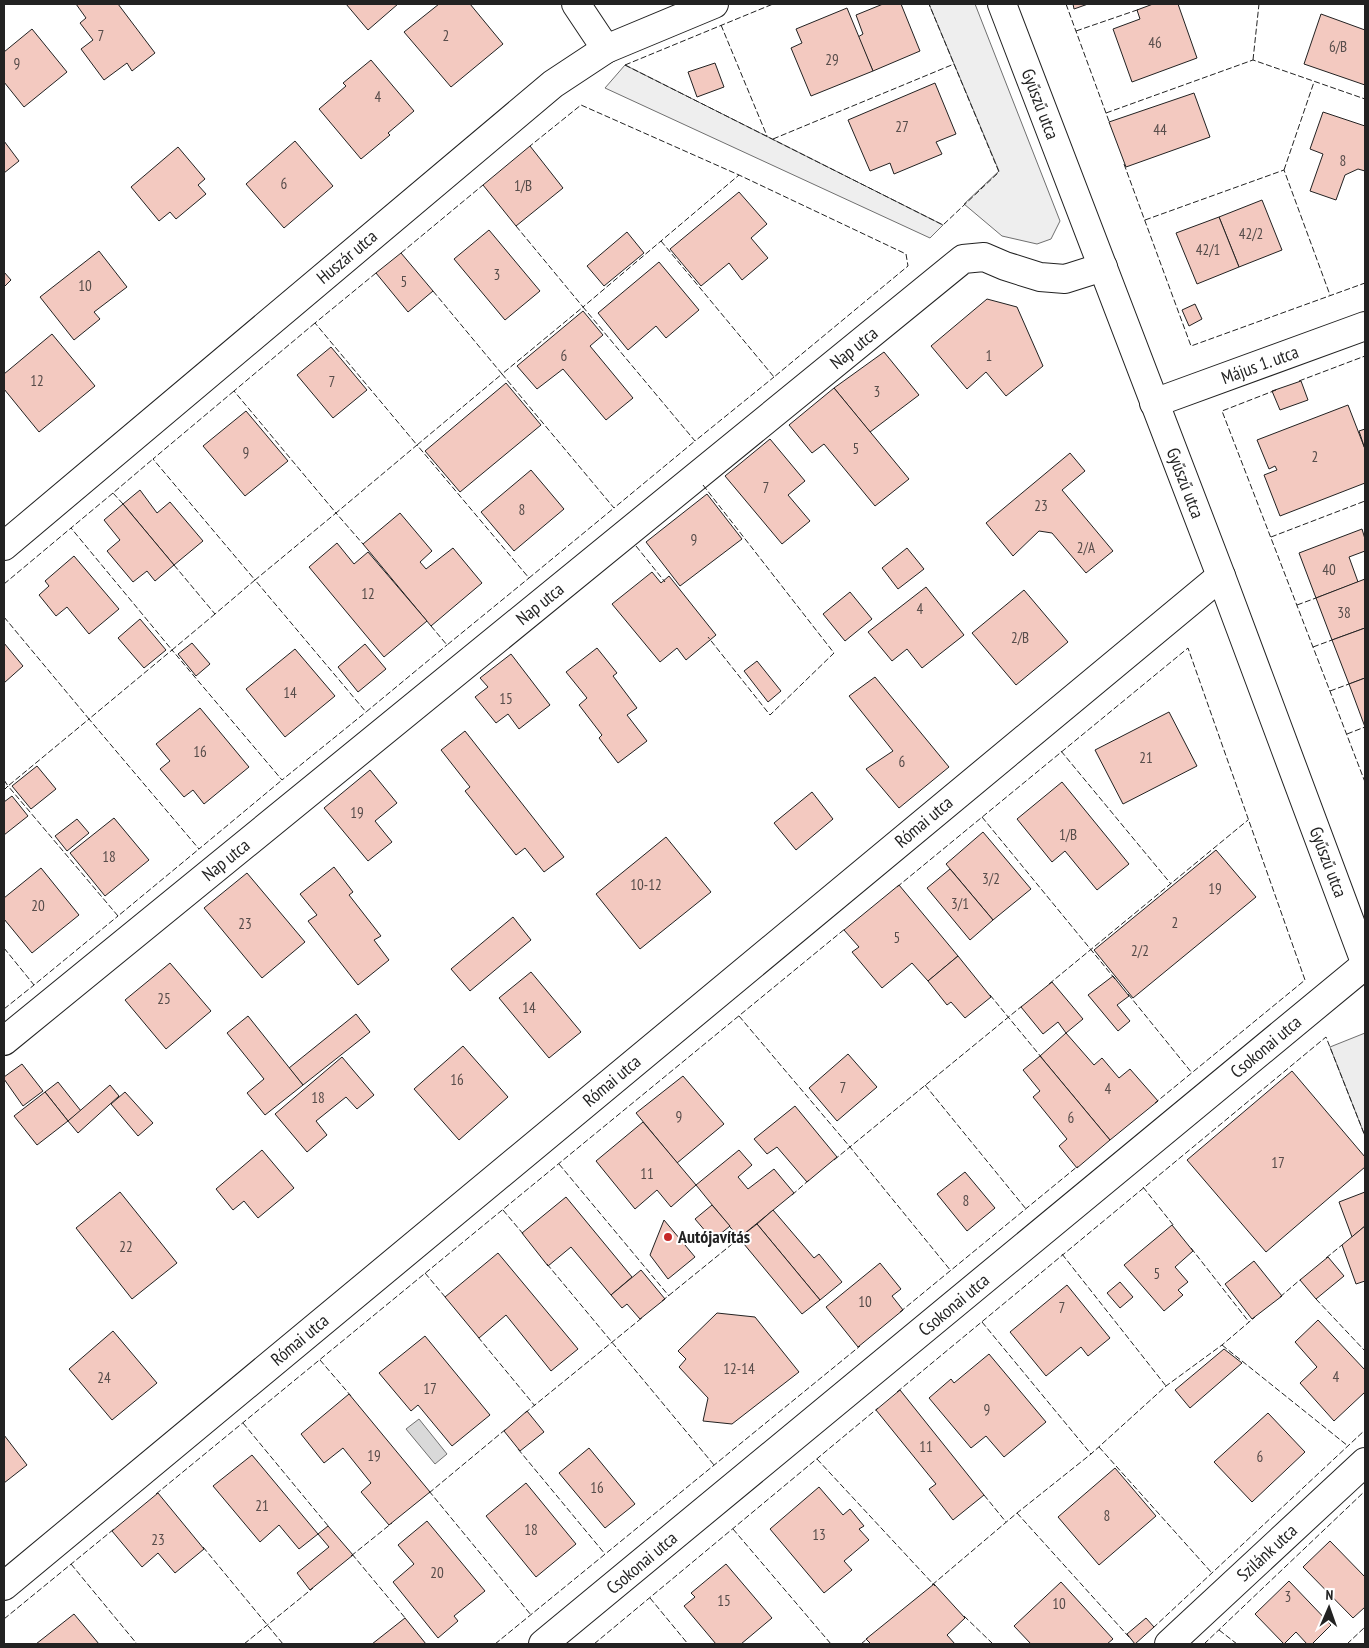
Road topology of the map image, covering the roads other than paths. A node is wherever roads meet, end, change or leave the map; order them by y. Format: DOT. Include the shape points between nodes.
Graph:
graph roads {
  1 [pos="576,4"];
  2 [pos="714,4"];
  3 [pos="1002,4"];
  4 [pos="606,49"];
  5 [pos="1103,267"];
  6 [pos="1365,326"];
  7 [pos="1154,403"];
  8 [pos="4,546"];
  9 [pos="1220,576"];
  10 [pos="1365,964"];
  11 [pos="4,1041"];
  12 [pos="1365,1462"];
  13 [pos="4,1586"];
  14 [pos="543,1644"];
  15 [pos="1169,1644"];
  1 -- 4 [label="street"];
  2 -- 4 [label="street, Huszár utca"];
  3 -- 5 [label="street, Gyűszű utca"];
  4 -- 8 [label="street, Huszár utca" via="553,84"];
  5 -- 7 [label="street, Gyűszű utca"];
  5 -- 11 [label="street, Nap utca" via="1065,279 1040,277 984,257 963,260"];
  6 -- 7 [label="street, Május 1. utca"];
  7 -- 9 [label="street, Gyűszű utca"];
  9 -- 10 [label="street, Gyűszű utca"];
  9 -- 13 [label="street, Római utca"];
  10 -- 14 [label="street, Csokonai utca"];
  12 -- 15 [label="street, Szilánk utca"];
}
